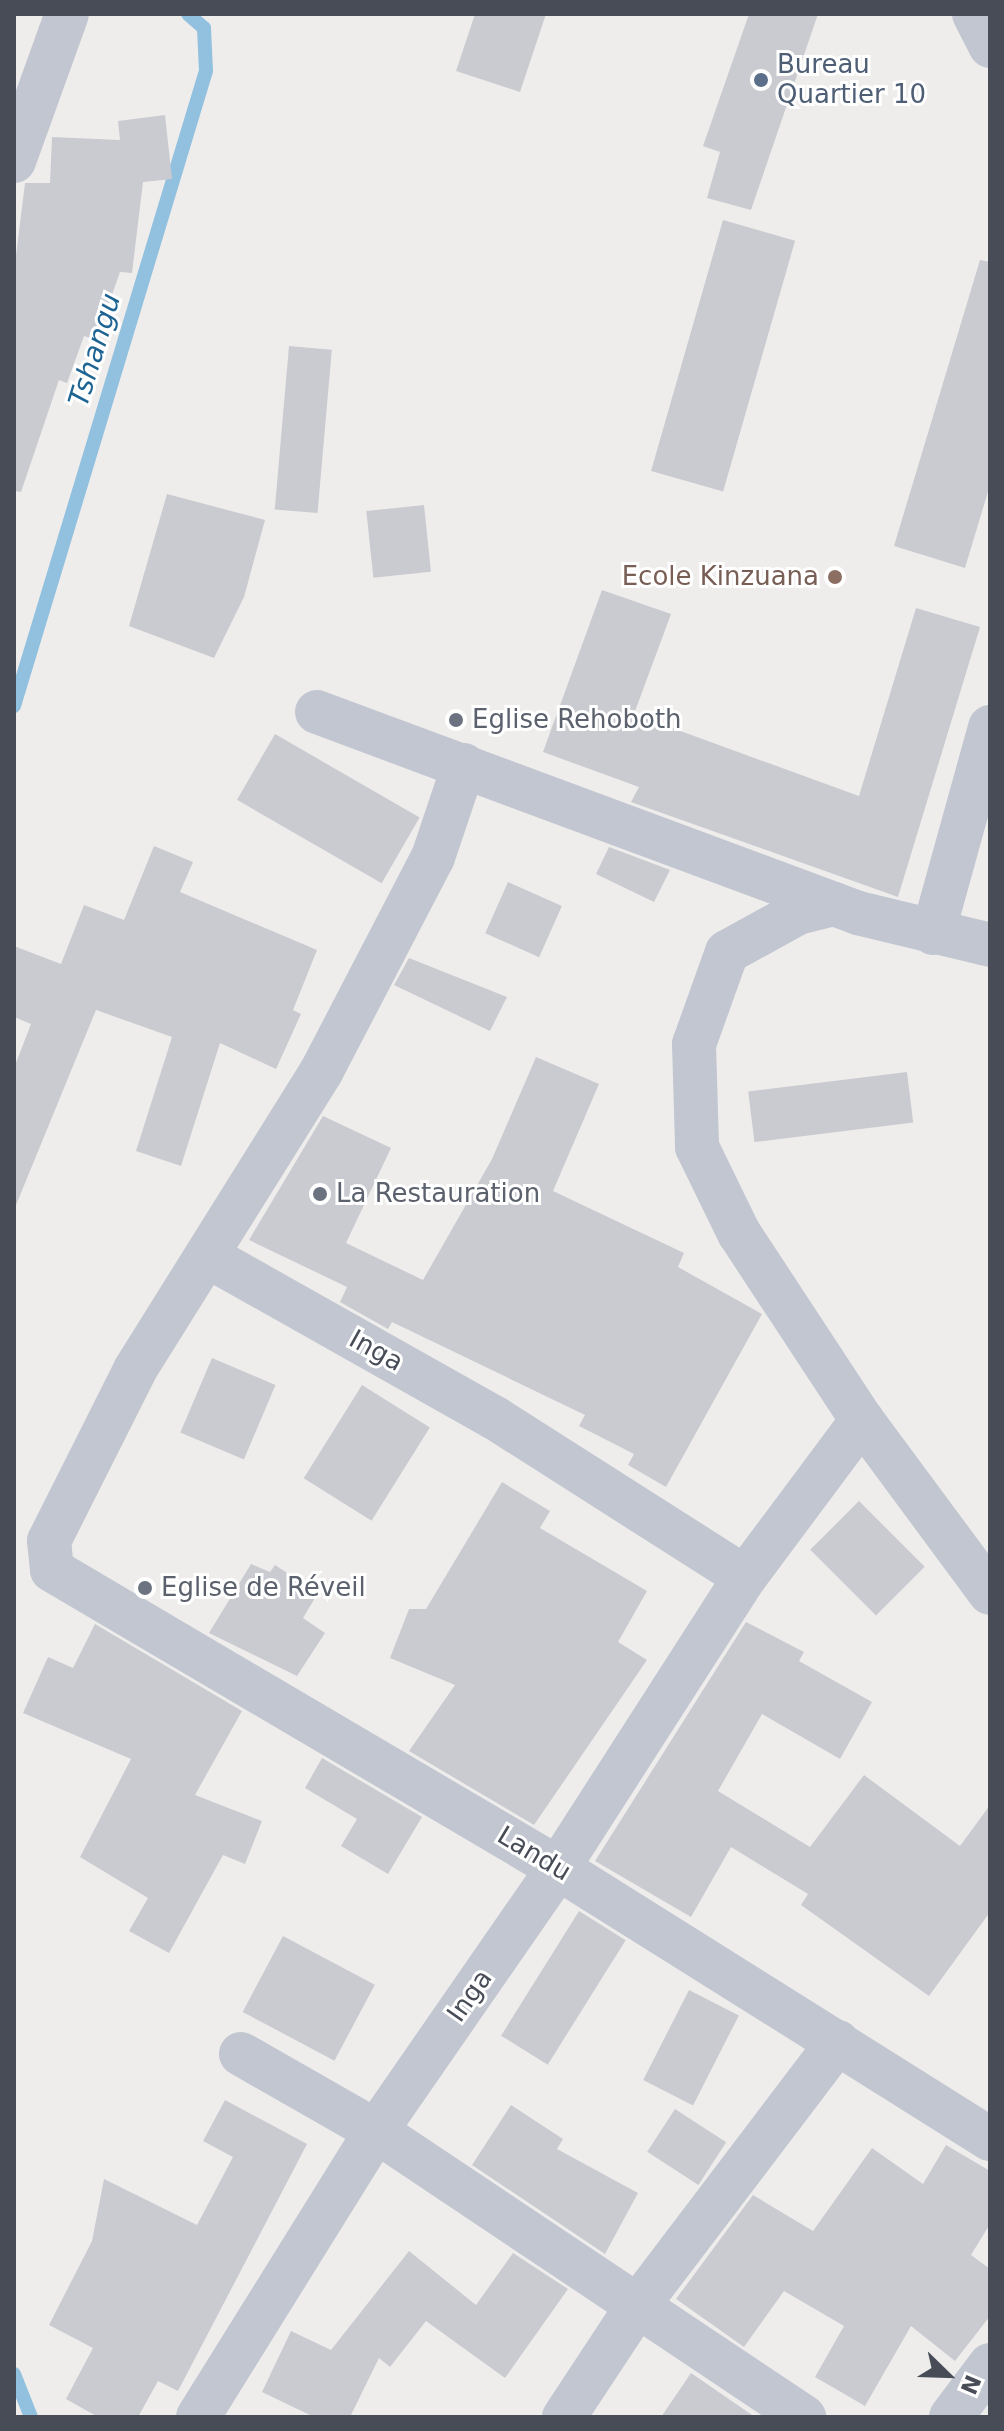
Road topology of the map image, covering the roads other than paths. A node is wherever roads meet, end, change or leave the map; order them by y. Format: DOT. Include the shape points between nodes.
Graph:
graph roads {
  1 [pos="67,14"];
  2 [pos="974,14"];
  3 [pos="990,46"];
  4 [pos="14,161"];
  5 [pos="317,712"];
  6 [pos="990,727"];
  7 [pos="464,765"];
  8 [pos="834,904"];
  9 [pos="933,933"];
  10 [pos="990,945"];
  11 [pos="209,1257"];
  12 [pos="862,1420"];
  13 [pos="745,1577"];
  14 [pos="990,1593"];
  15 [pos="558,1868"];
  16 [pos="838,2042"];
  17 [pos="241,2054"];
  18 [pos="376,2131"];
  19 [pos="990,2139"];
  20 [pos="636,2308"];
  21 [pos="990,2365"];
  22 [pos="198,2417"];
  23 [pos="564,2417"];
  24 [pos="804,2417"];
  25 [pos="951,2417"];
  1 -- 4 [label="street"];
  2 -- 3 [label="street"];
  5 -- 7 [label="street"];
  6 -- 9 [label="street"];
  7 -- 8 [label="street"];
  7 -- 11 [label="street" via="433,857 374,972"];
  8 -- 9 [label="street"];
  8 -- 12 [label="street" via="798,913 727,952 694,1044 697,1147 739,1233"];
  9 -- 10 [label="street"];
  11 -- 13 [label="street, Inga" via="495,1418"];
  11 -- 15 [label="street, Landu" via="135,1370 49,1541 52,1570"];
  12 -- 13 [label="street, Inga"];
  12 -- 14 [label="street"];
  13 -- 15 [label="street, Inga"];
  15 -- 16 [label="street, Landu"];
  15 -- 18 [label="street, Inga"];
  16 -- 19 [label="street, Landu"];
  16 -- 20 [label="street"];
  17 -- 18 [label="street"];
  18 -- 20 [label="street"];
  18 -- 22 [label="street, Inga"];
  20 -- 23 [label="street"];
  20 -- 24 [label="street"];
  21 -- 25 [label="street"];
}
